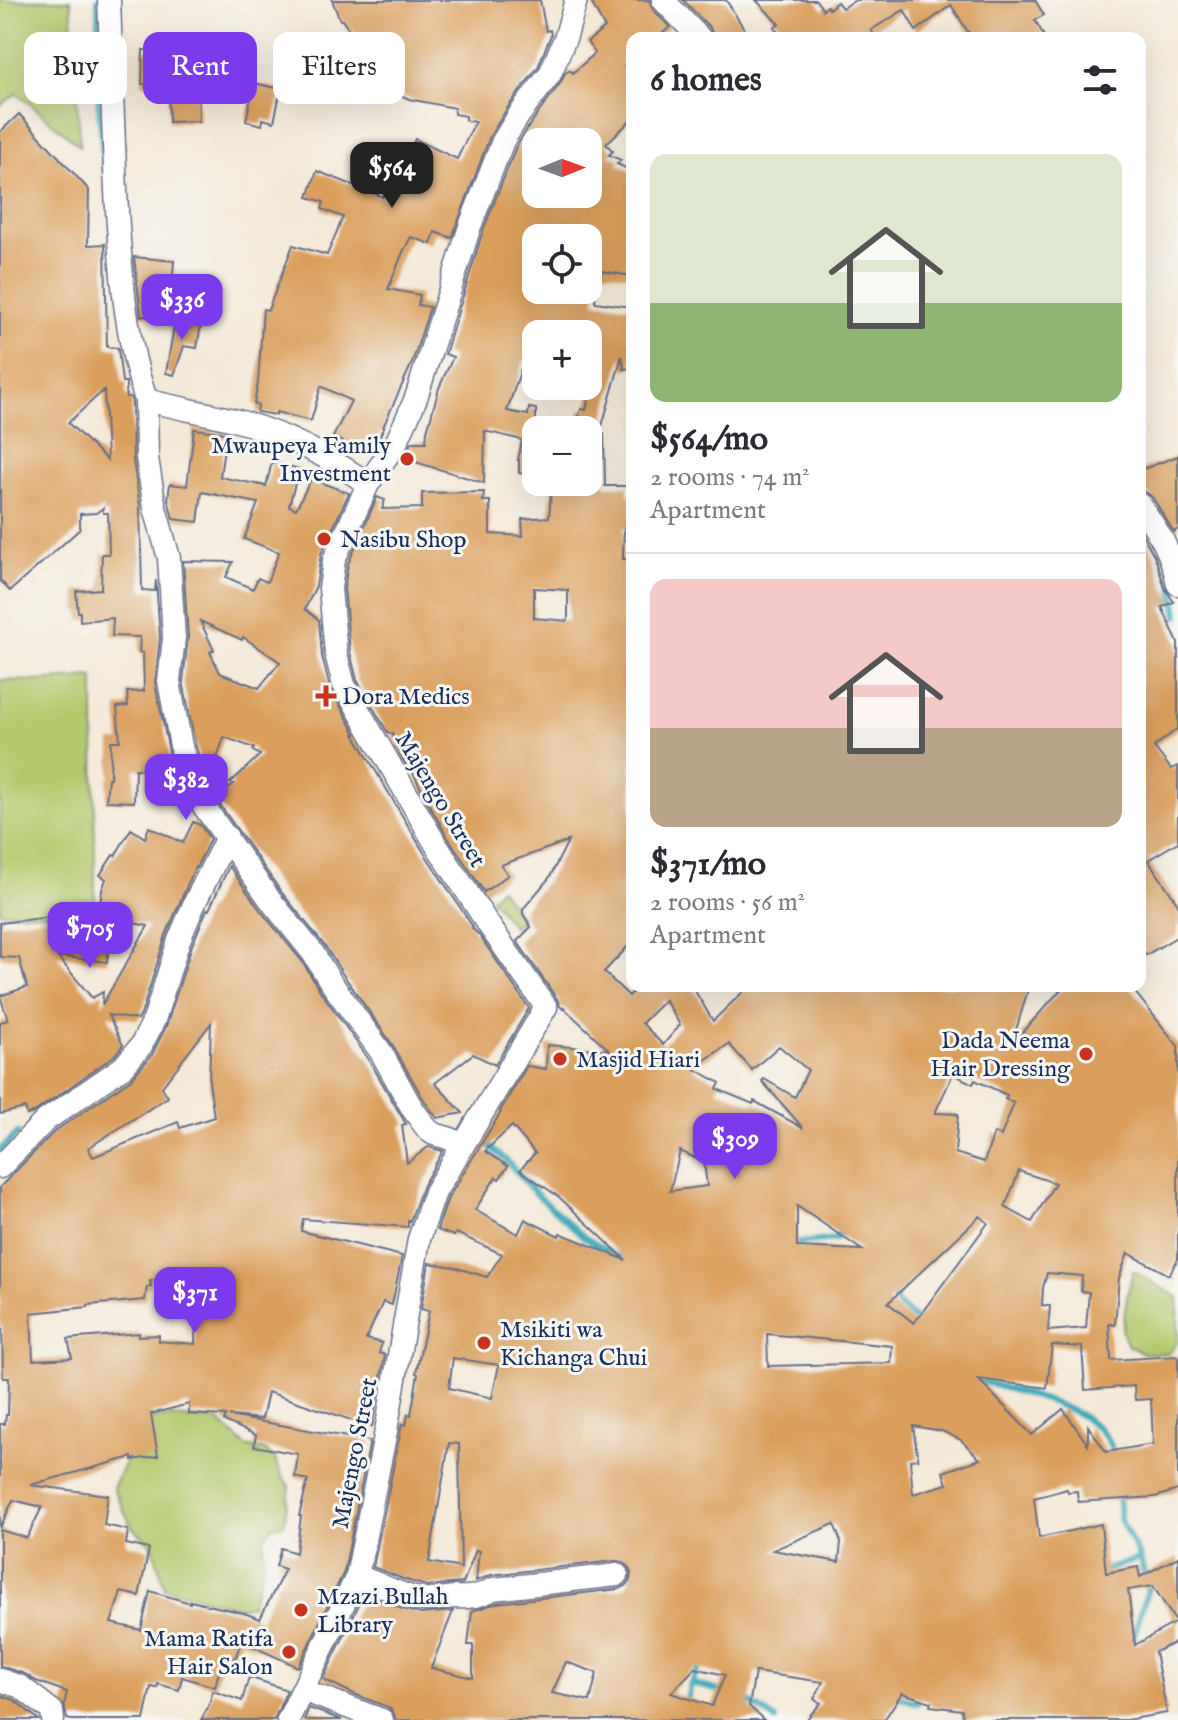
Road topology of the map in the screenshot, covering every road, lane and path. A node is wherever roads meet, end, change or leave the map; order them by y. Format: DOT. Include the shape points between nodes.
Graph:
graph roads {
  1 [pos="109,0"];
  2 [pos="576,0"];
  3 [pos="663,0"];
  4 [pos="694,32"];
  5 [pos="146,400"];
  6 [pos="368,484"];
  7 [pos="1146,514"];
  8 [pos="1178,584"];
  9 [pos="227,837"];
  10 [pos="461,1148"];
  11 [pos="0,1167"];
  12 [pos="617,1575"];
  13 [pos="357,1576"];
  14 [pos="0,1680"];
  15 [pos="302,1690"];
  16 [pos="53,1720"];
  17 [pos="288,1720"];
  18 [pos="382,1720"];
  1 -- 5 [label="street" via="125,311"];
  2 -- 6 [label="street" via="550,74 503,141 470,226 416,398 397,441"];
  3 -- 4 [label="street"];
  5 -- 6 [label="street" via="301,443"];
  5 -- 9 [label="street" via="149,470 169,558 174,638 169,681 181,746 193,791"];
  6 -- 10 [label="street, Majengo Street" via="334,560 330,588 344,685 435,843 546,1007"];
  7 -- 8 [label="street" via="1171,555"];
  9 -- 10 [label="street" via="381,1052 428,1130"];
  9 -- 11 [label="street" via="179,940 141,1046 123,1067 46,1120"];
  10 -- 13 [label="street, Majengo Street" via="435,1192 419,1239"];
  12 -- 13 [label="street" via="441,1600 401,1594"];
  13 -- 15 [label="street, Majengo Street"];
  14 -- 16 [label="street" via="21,1687 52,1711"];
  15 -- 17 [label="street, Majengo Street"];
  15 -- 18 [label="street"];
}
